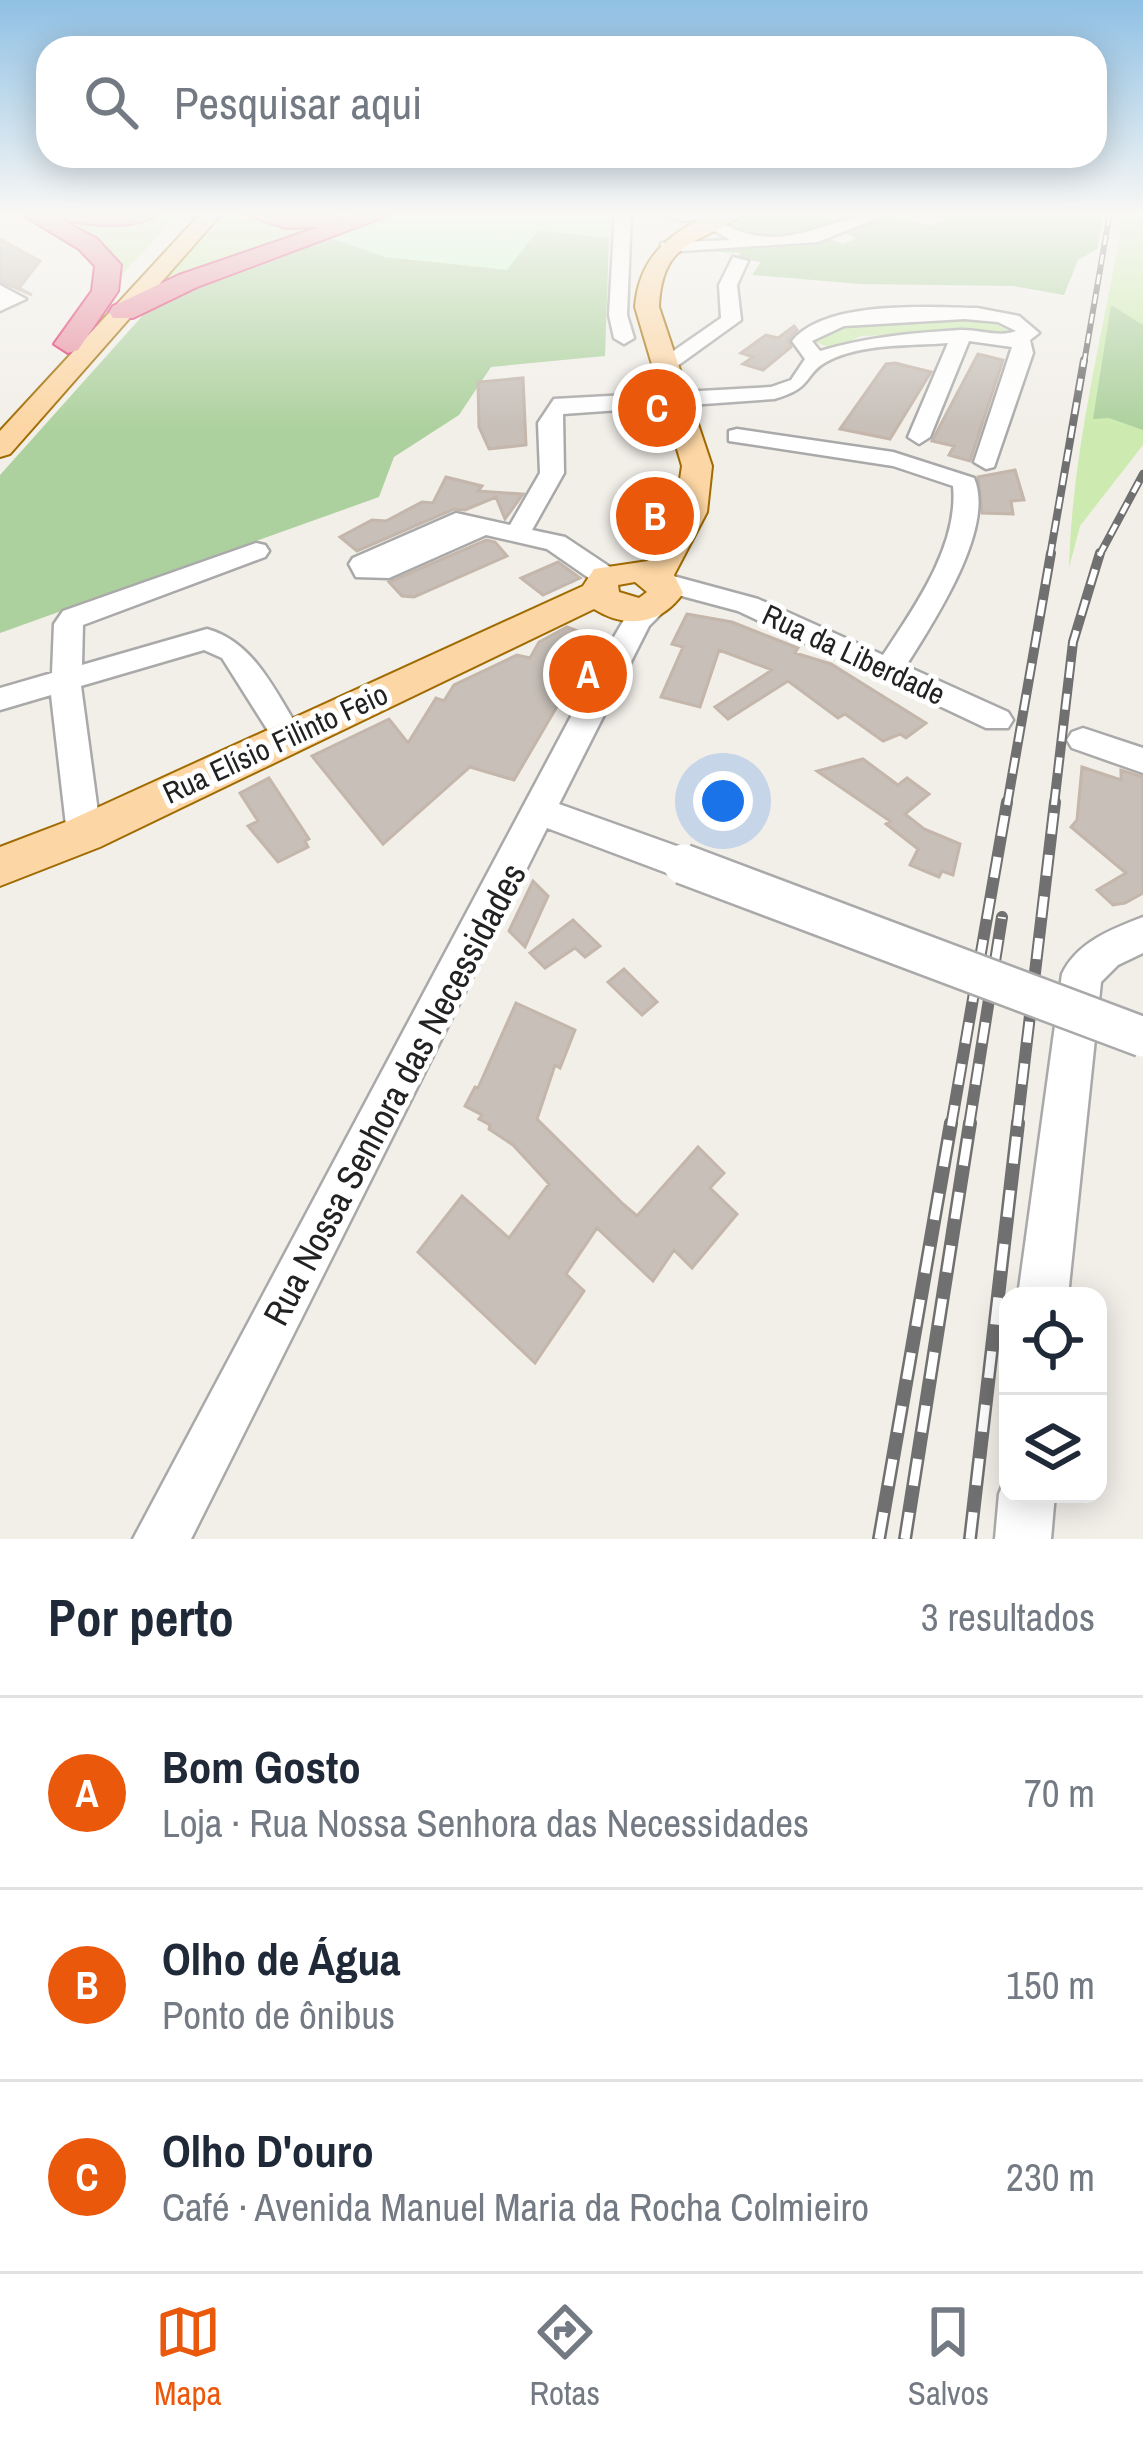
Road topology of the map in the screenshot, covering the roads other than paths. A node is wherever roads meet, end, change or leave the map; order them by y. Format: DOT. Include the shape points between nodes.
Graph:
graph roads {
  1 [pos="109,284"];
  2 [pos="124,284"];
  3 [pos="148,284"];
  4 [pos="182,284"];
  5 [pos="620,284"];
  6 [pos="636,284"];
  7 [pos="646,284"];
  8 [pos="729,284"];
  9 [pos="0,290"];
  10 [pos="0,305"];
  11 [pos="123,312"];
  12 [pos="961,336"];
  13 [pos="624,338"];
  14 [pos="1020,339"];
  15 [pos="68,344"];
  16 [pos="663,356"];
  17 [pos="815,359"];
  18 [pos="751,394"];
  19 [pos="661,400"];
  20 [pos="0,422"];
  21 [pos="737,436"];
  22 [pos="784,437"];
  23 [pos="919,437"];
  24 [pos="0,448"];
  25 [pos="986,462"];
  26 [pos="483,527"];
  27 [pos="518,532"];
  28 [pos="256,551"];
  29 [pos="633,591"];
  30 [pos="888,671"];
  31 [pos="68,682"];
  32 [pos="0,699"];
  33 [pos="997,719"];
  34 [pos="288,737"];
  35 [pos="1082,740"];
  36 [pos="1143,761"];
  37 [pos="541,812"];
  38 [pos="84,834"];
  39 [pos="0,867"];
  40 [pos="1143,934"];
  41 [pos="1143,1037"];
  42 [pos="1044,1287"];
  43 [pos="1026,1503"];
  44 [pos="161,1539"];
  45 [pos="1023,1539"];
  1 -- 15 [label="highway"];
  2 -- 15 [label="main road"];
  3 -- 11 [label="main road"];
  4 -- 11 [label="highway"];
  5 -- 13 [label="street"];
  6 -- 19 [label="main road" via="632,308"];
  7 -- 16 [label="main road"];
  8 -- 16 [label="street" via="731,320"];
  9 -- 10 [label="street" via="17,299"];
  11 -- 24 [label="main road"];
  12 -- 14 [label="street"];
  12 -- 17 [label="street" via="865,344"];
  12 -- 23 [label="street"];
  14 -- 17 [label="street" via="1029,333 1023,325 983,315 838,321 802,338"];
  14 -- 25 [label="street"];
  15 -- 20 [label="main road"];
  16 -- 19 [label="main road"];
  17 -- 18 [label="street" via="798,384"];
  18 -- 19 [label="street"];
  18 -- 22 [label="street" via="766,425"];
  19 -- 27 [label="street" via="551,410 555,460"];
  19 -- 29 [label="main road" via="697,466 694,497 687,521"];
  21 -- 22 [label="street"];
  22 -- 30 [label="street" via="933,467 965,483 964,520 930,602"];
  26 -- 27 [label="street"];
  27 -- 29 [label="street" via="556,543"];
  28 -- 31 [label="street" via="73,618"];
  29 -- 30 [label="street, Rua da Liberdade" via="709,593 828,638"];
  29 -- 34 [label="main road, Rua Elísio Filinto Feio" via="549,616"];
  29 -- 37 [label="street, Rua Nossa Senhora das Necessidades" via="623,647"];
  30 -- 33 [label="street, Rua da Liberdade"];
  31 -- 32 [label="street"];
  31 -- 34 [label="street" via="207,639 232,651"];
  31 -- 38 [label="street"];
  34 -- 38 [label="main road, Rua Elísio Filinto Feio"];
  35 -- 36 [label="street"];
  37 -- 41 [label="street, bridge"];
  37 -- 44 [label="street, Rua Nossa Senhora das Necessidades"];
  38 -- 39 [label="main road, Rua Elísio Filinto Feio"];
  40 -- 42 [label="street" via="1082,974"];
  43 -- 45 [label="street"];
}
